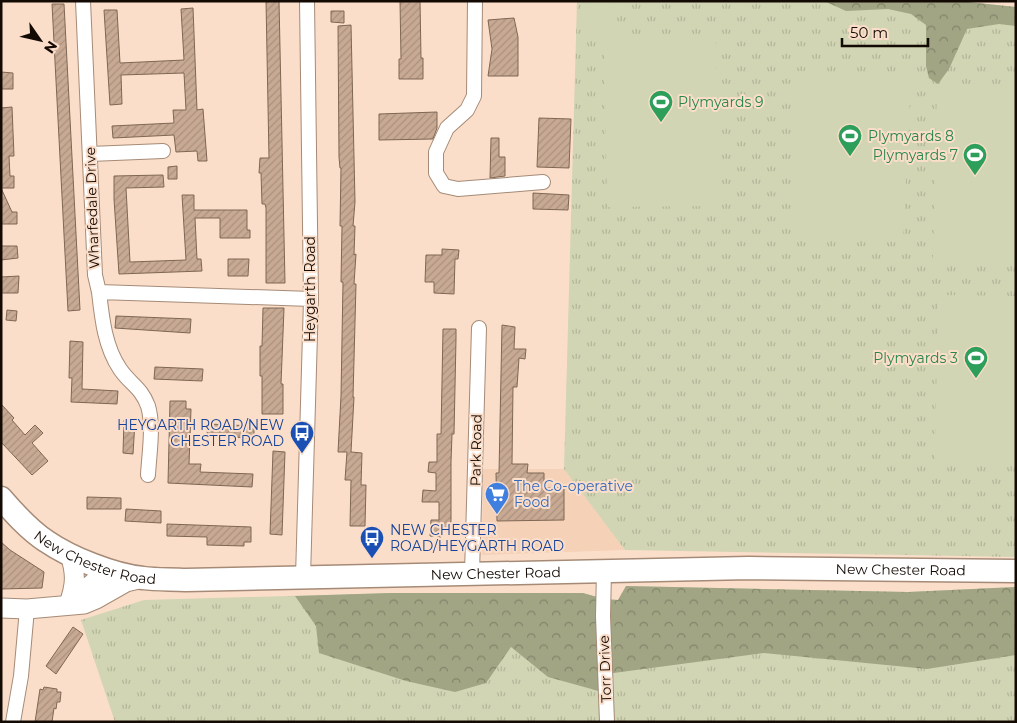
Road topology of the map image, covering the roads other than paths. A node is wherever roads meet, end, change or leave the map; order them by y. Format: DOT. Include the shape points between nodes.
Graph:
graph roads {
  1 [pos="83,1"];
  2 [pos="307,1"];
  3 [pos="475,1"];
  4 [pos="163,151"];
  5 [pos="90,154"];
  6 [pos="543,182"];
  7 [pos="99,292"];
  8 [pos="311,298"];
  9 [pos="479,328"];
  10 [pos="148,476"];
  11 [pos="1,498"];
  12 [pos="70,554"];
  13 [pos="110,570"];
  14 [pos="604,570"];
  15 [pos="1016,571"];
  16 [pos="472,573"];
  17 [pos="303,577"];
  18 [pos="143,578"];
  19 [pos="69,604"];
  20 [pos="1,608"];
  21 [pos="27,609"];
  22 [pos="13,722"];
  23 [pos="607,722"];
  1 -- 5 [label="street, Wharfedale Drive"];
  2 -- 8 [label="street, Heygarth Road"];
  3 -- 6 [label="street" via="474,96 467,110 443,136 436,152 436,173 444,186 458,188"];
  4 -- 5 [label="street"];
  5 -- 7 [label="street, Wharfedale Drive" via="95,275"];
  7 -- 8 [label="street"];
  7 -- 10 [label="street, Wharfedale Drive" via="107,343 120,370 140,389 147,405 150,417"];
  8 -- 17 [label="street, Heygarth Road"];
  9 -- 16 [label="street, Park Road"];
  11 -- 12 [label="highway, New Chester Road" via="45,541"];
  12 -- 13 [label="highway, New Chester Road"];
  12 -- 19 [label="main road" via="75,582"];
  13 -- 18 [label="highway, New Chester Road"];
  13 -- 19 [label="main road"];
  14 -- 15 [label="highway, New Chester Road"];
  14 -- 16 [label="highway, New Chester Road"];
  14 -- 23 [label="street, Torr Drive"];
  16 -- 17 [label="highway, New Chester Road"];
  17 -- 18 [label="highway, New Chester Road"];
  18 -- 19 [label="main road" via="126,582 84,604"];
  19 -- 21 [label="main road"];
  20 -- 21 [label="main road"];
  21 -- 22 [label="street"];
}
